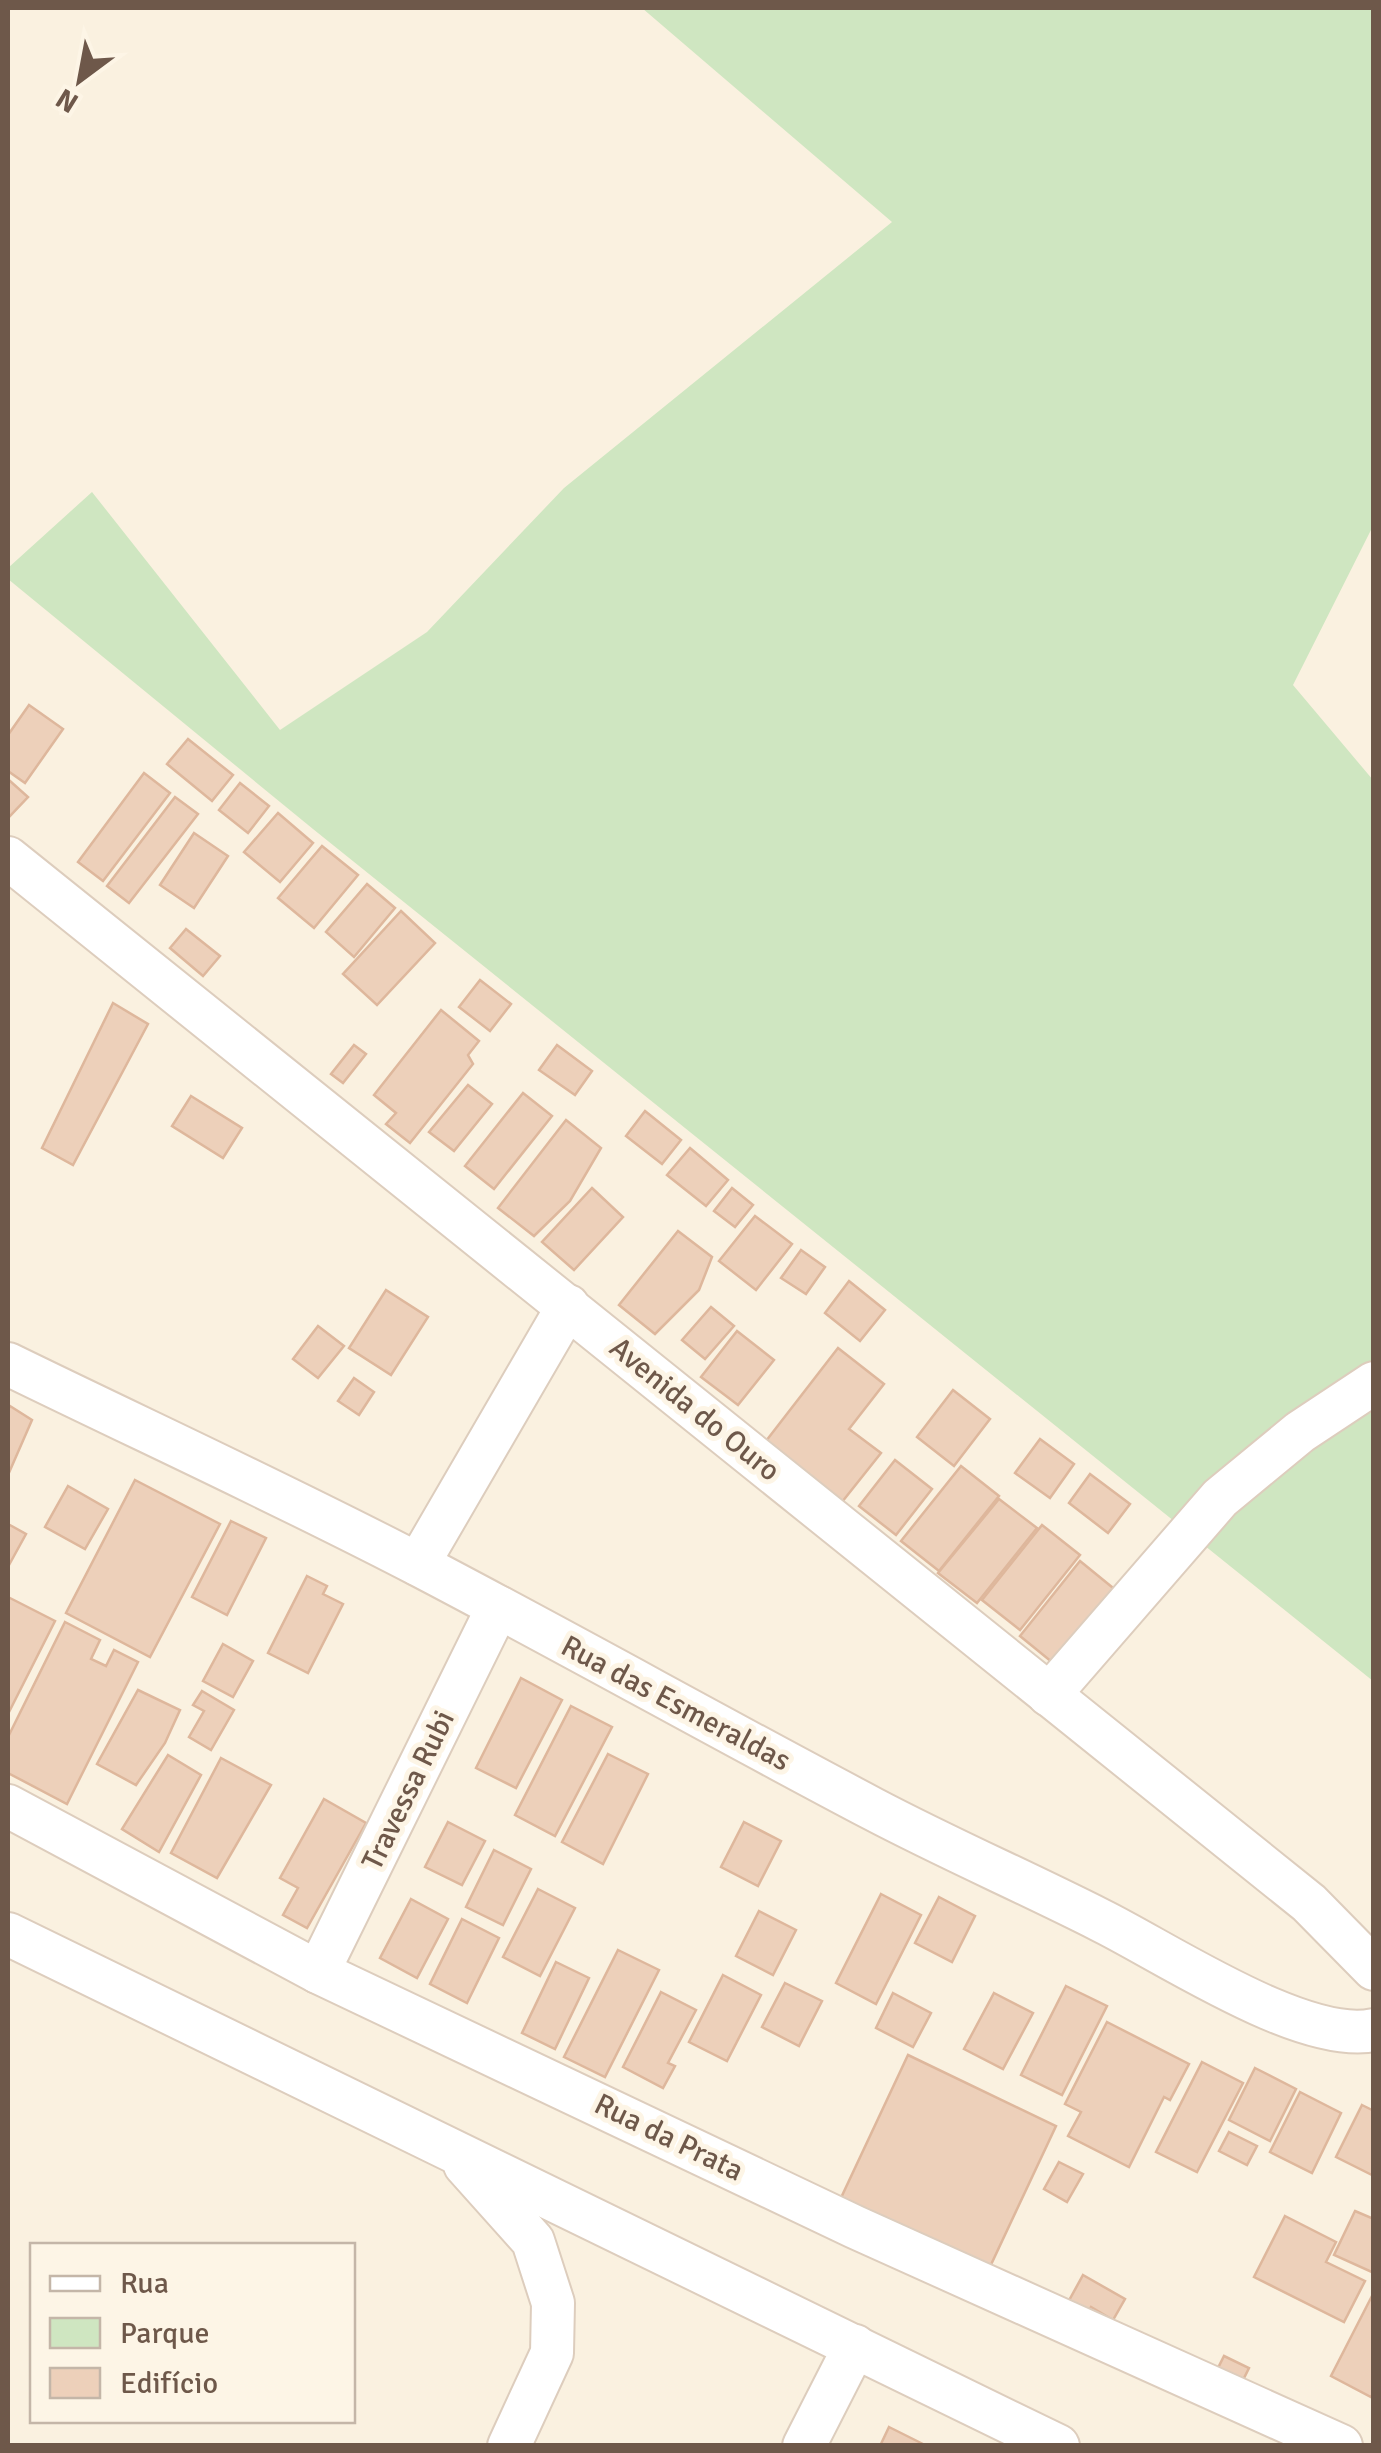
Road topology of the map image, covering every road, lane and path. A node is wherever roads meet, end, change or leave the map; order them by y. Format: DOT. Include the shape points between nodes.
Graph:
graph roads {
  1 [pos="8,858"];
  2 [pos="568,1306"];
  3 [pos="8,1364"];
  4 [pos="1374,1383"];
  5 [pos="418,1564"];
  6 [pos="498,1607"];
  7 [pos="1049,1695"];
  8 [pos="8,1806"];
  9 [pos="8,1934"];
  10 [pos="1374,1969"];
  11 [pos="318,1972"];
  12 [pos="1361,2031"];
  13 [pos="452,2150"];
  14 [pos="855,2346"];
  15 [pos="509,2446"];
  16 [pos="804,2446"];
  17 [pos="1058,2446"];
  18 [pos="1341,2446"];
  1 -- 2 [label="street, Avenida do Ouro"];
  2 -- 5 [label="street"];
  2 -- 7 [label="street, Avenida do Ouro"];
  3 -- 5 [label="street, Rua das Esmeraldas"];
  4 -- 7 [label="street" via="1300,1432 1220,1498"];
  5 -- 6 [label="street, Rua das Esmeraldas"];
  6 -- 11 [label="street, Travessa Rubi"];
  6 -- 12 [label="street, Rua das Esmeraldas" via="877,1811 1236,1992 1289,2016"];
  7 -- 10 [label="street, Avenida do Ouro" via="1308,1903"];
  8 -- 11 [label="street, Rua da Prata"];
  9 -- 13 [label="street"];
  11 -- 18 [label="street, Rua da Prata" via="854,2226"];
  13 -- 14 [label="street"];
  13 -- 15 [label="street" via="533,2240 554,2303 552,2353"];
  14 -- 16 [label="street"];
  14 -- 17 [label="street"];
}
